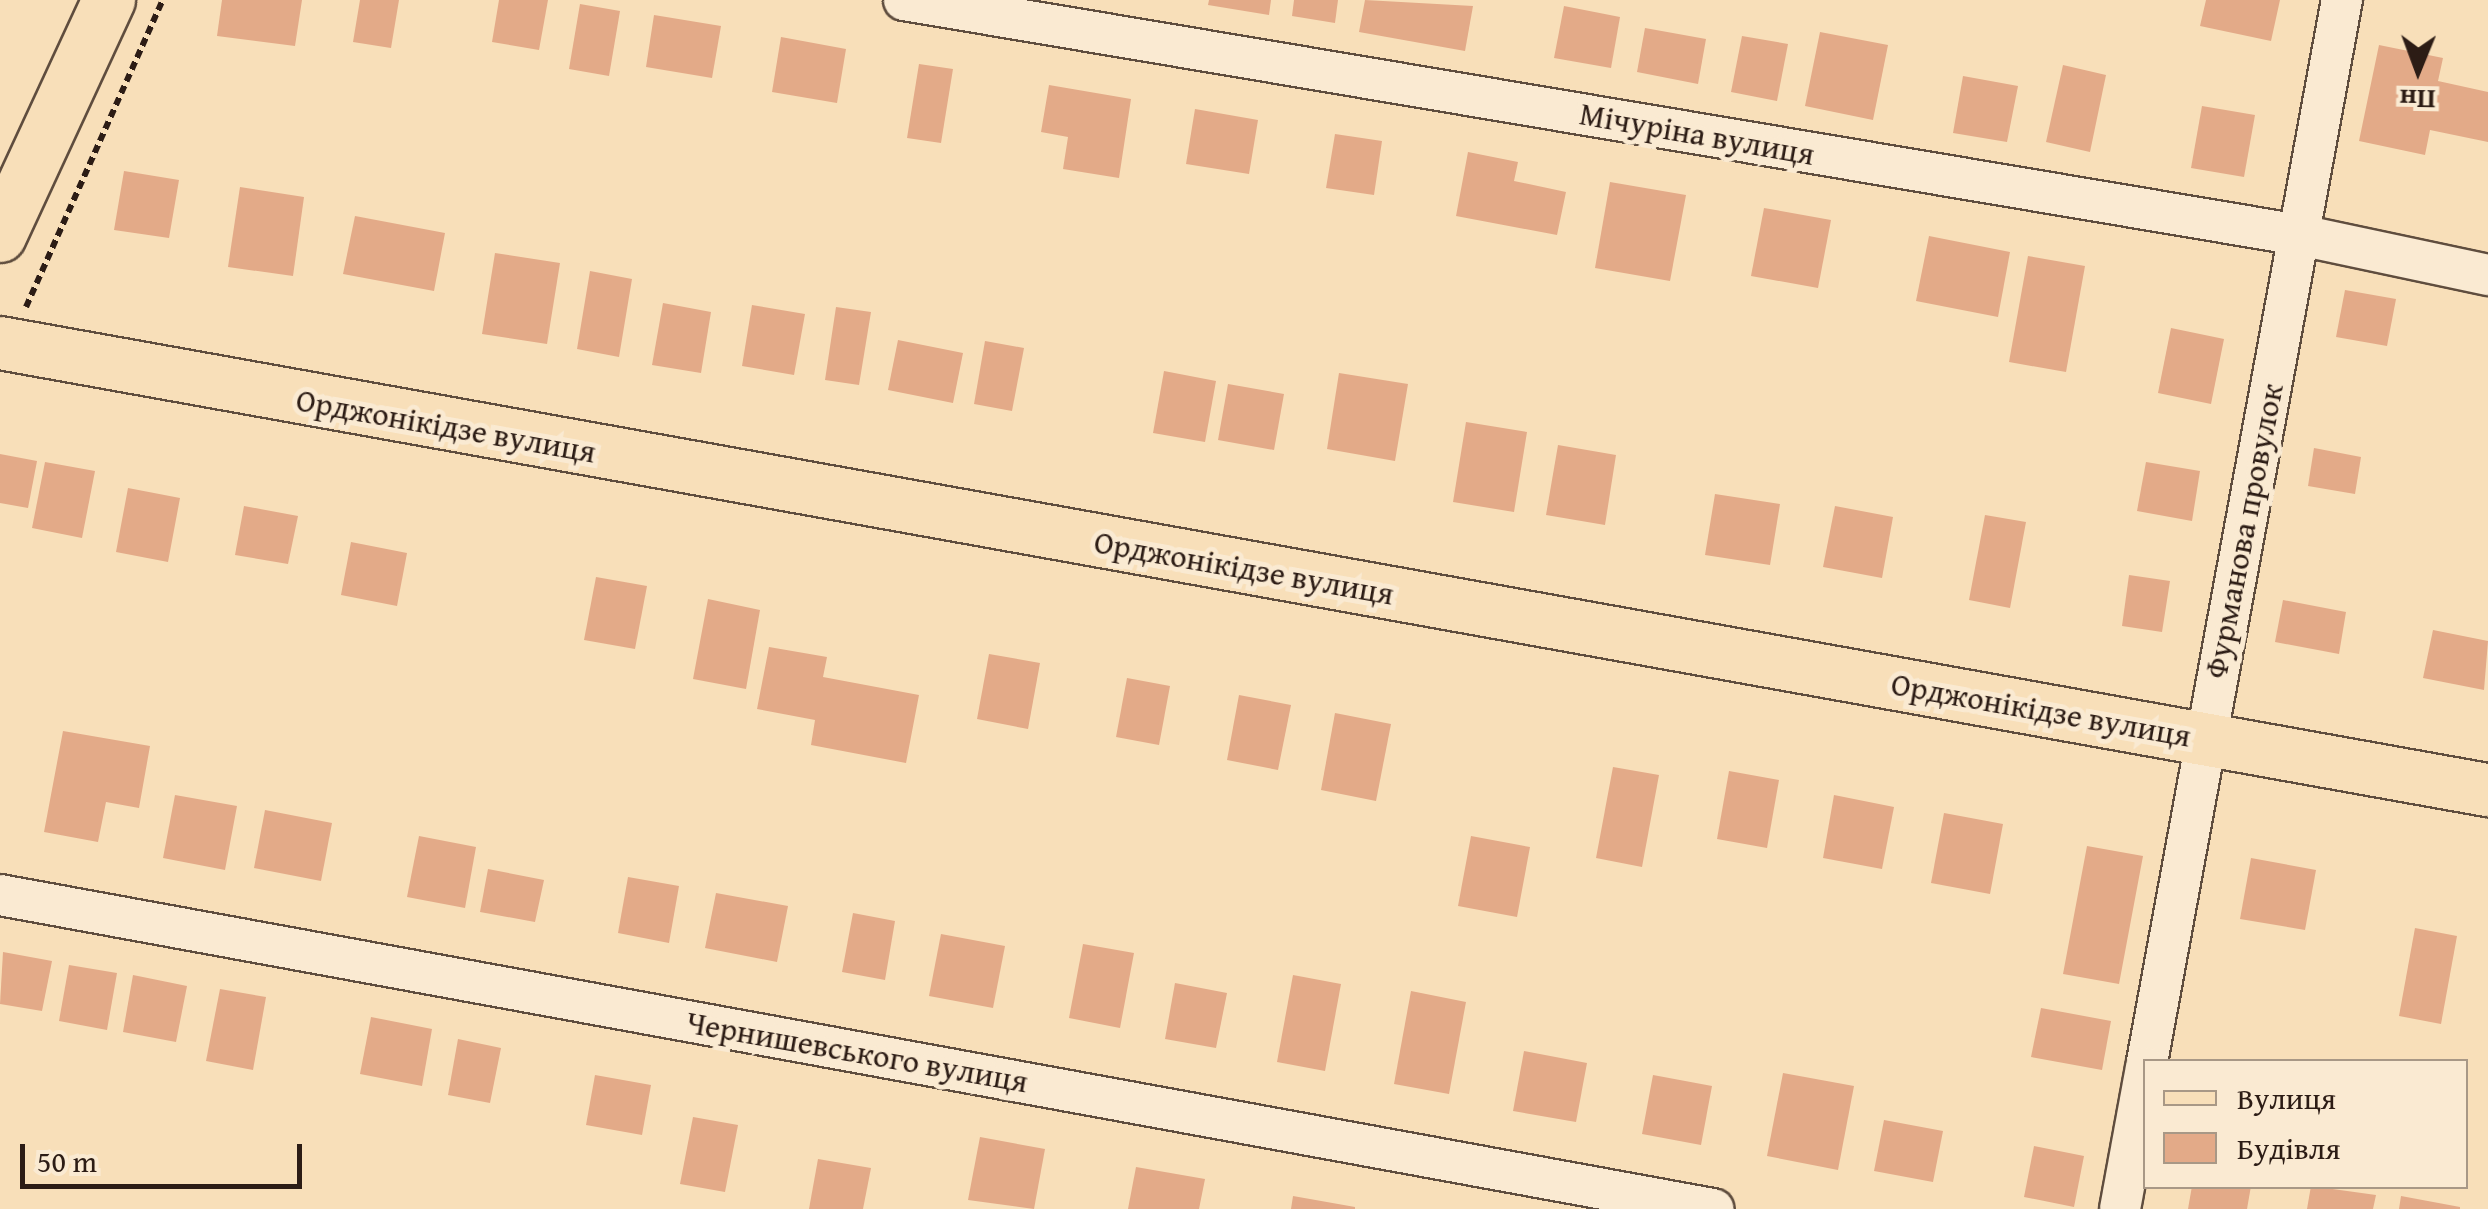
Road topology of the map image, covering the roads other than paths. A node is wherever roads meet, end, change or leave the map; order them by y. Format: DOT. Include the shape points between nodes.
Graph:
graph roads {
  1 [pos="109,0"];
  2 [pos="904,0"];
  3 [pos="2342,0"];
  4 [pos="2300,235"];
  5 [pos="0,236"];
  6 [pos="2488,276"];
  7 [pos="4,345"];
  8 [pos="2206,740"];
  9 [pos="2488,790"];
  10 [pos="0,895"];
  11 [pos="2147,1059"];
  12 [pos="2143,1081"];
  13 [pos="1713,1209"];
  14 [pos="2120,1209"];
  1 -- 5 [label="main road"];
  2 -- 4 [label="street, Мічуріна вулиця"];
  3 -- 4 [label="street, Фурманова провулок"];
  4 -- 6 [label="street, Мічуріна вулиця"];
  4 -- 8 [label="street, Фурманова провулок"];
  7 -- 8 [label="main road, Орджонікідзе вулиця"];
  8 -- 9 [label="main road, Орджонікідзе вулиця"];
  8 -- 11 [label="street, Фурманова провулок"];
  10 -- 13 [label="street, Чернишевського вулиця"];
  12 -- 14 [label="street, Фурманова провулок"];
}
